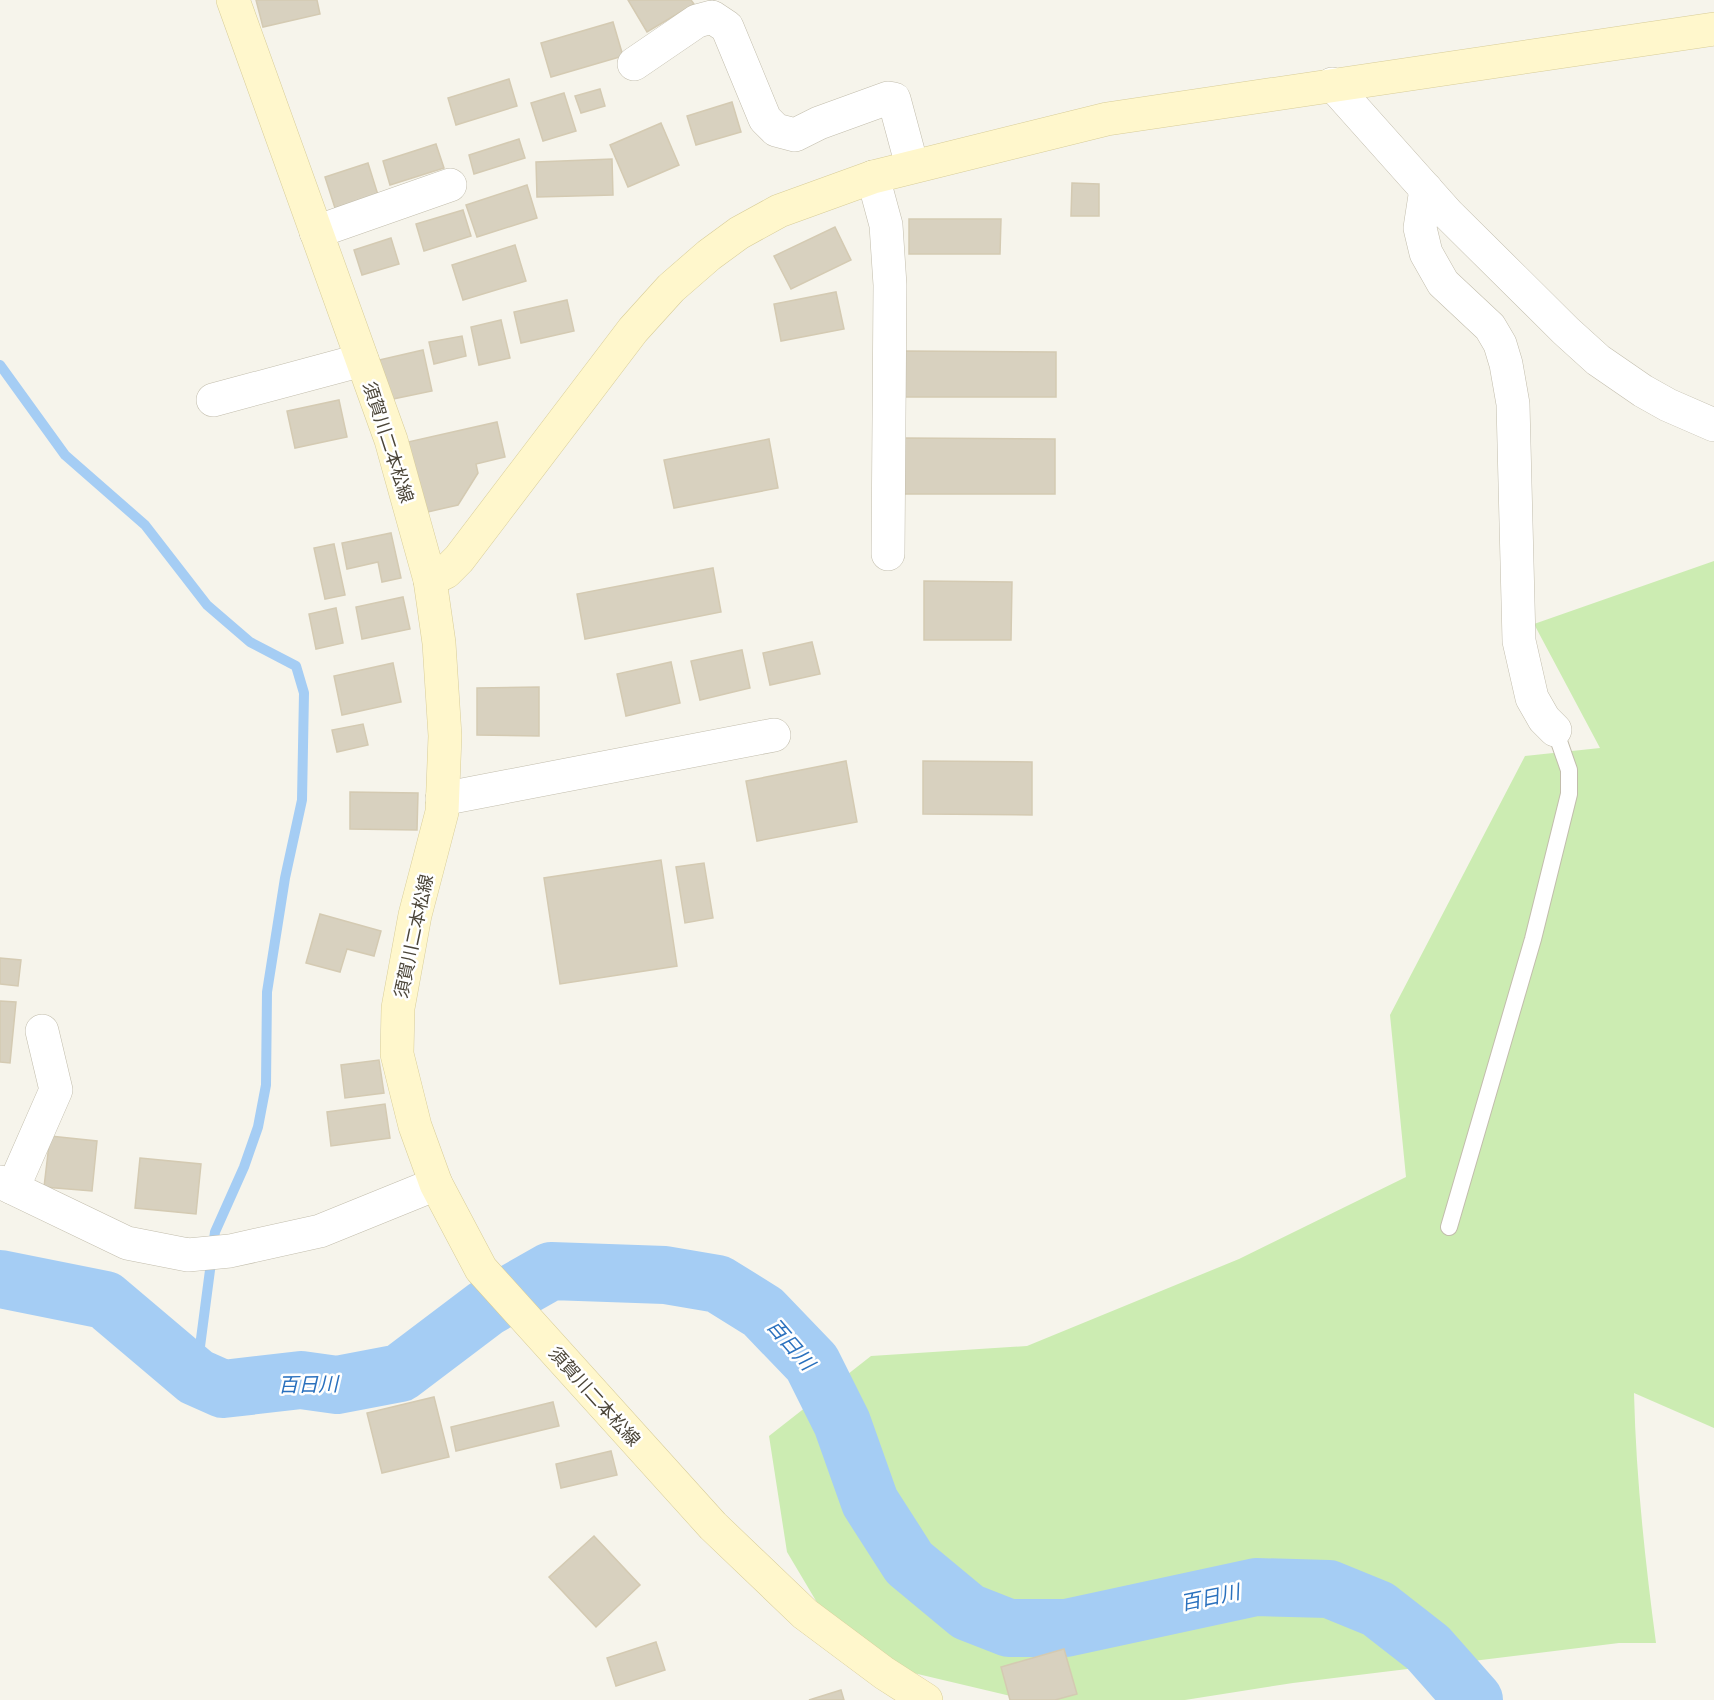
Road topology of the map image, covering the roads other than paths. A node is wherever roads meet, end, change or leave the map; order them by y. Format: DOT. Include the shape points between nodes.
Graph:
graph roads {
  1 [pos="233,0"];
  2 [pos="1714,29"];
  3 [pos="634,64"];
  4 [pos="1332,84"];
  5 [pos="912,166"];
  6 [pos="873,177"];
  7 [pos="450,185"];
  8 [pos="1425,189"];
  9 [pos="316,232"];
  10 [pos="362,360"];
  11 [pos="213,400"];
  12 [pos="1714,425"];
  13 [pos="888,554"];
  14 [pos="430,580"];
  15 [pos="1555,730"];
  16 [pos="774,735"];
  17 [pos="442,799"];
  18 [pos="42,1030"];
  19 [pos="436,1184"];
  20 [pos="6,1185"];
  21 [pos="1449,1227"];
  22 [pos="926,1700"];
  1 -- 9 [label="main road, 須賀川二本松線"];
  2 -- 4 [label="main road"];
  3 -- 5 [label="street" via="697,21 712,17 726,27 765,120 776,130 795,135 819,123 894,99"];
  4 -- 5 [label="main road" via="1107,119"];
  4 -- 8 [label="street"];
  5 -- 6 [label="main road"];
  6 -- 13 [label="street" via="886,225 890,285"];
  6 -- 14 [label="main road" via="779,211 739,233 670,288 633,330 459,559"];
  7 -- 9 [label="street"];
  8 -- 12 [label="street" via="1598,360 1668,405"];
  8 -- 15 [label="street" via="1420,228 1426,253 1443,283 1490,327 1506,364 1513,404 1519,641 1532,698"];
  9 -- 10 [label="main road, 須賀川二本松線"];
  10 -- 11 [label="street"];
  10 -- 14 [label="main road, 須賀川二本松線" via="391,440"];
  14 -- 17 [label="main road, 須賀川二本松線" via="445,736"];
  15 -- 21 [label="lane" via="1569,770 1569,794 1533,939"];
  16 -- 17 [label="street"];
  17 -- 19 [label="main road, 須賀川二本松線" via="398,1008 397,1054 415,1126"];
  18 -- 20 [label="street" via="56,1090"];
  19 -- 20 [label="street" via="320,1231 230,1251 188,1255 127,1243"];
  19 -- 22 [label="main road, 須賀川二本松線" via="481,1269 713,1526 797,1606"];
}
